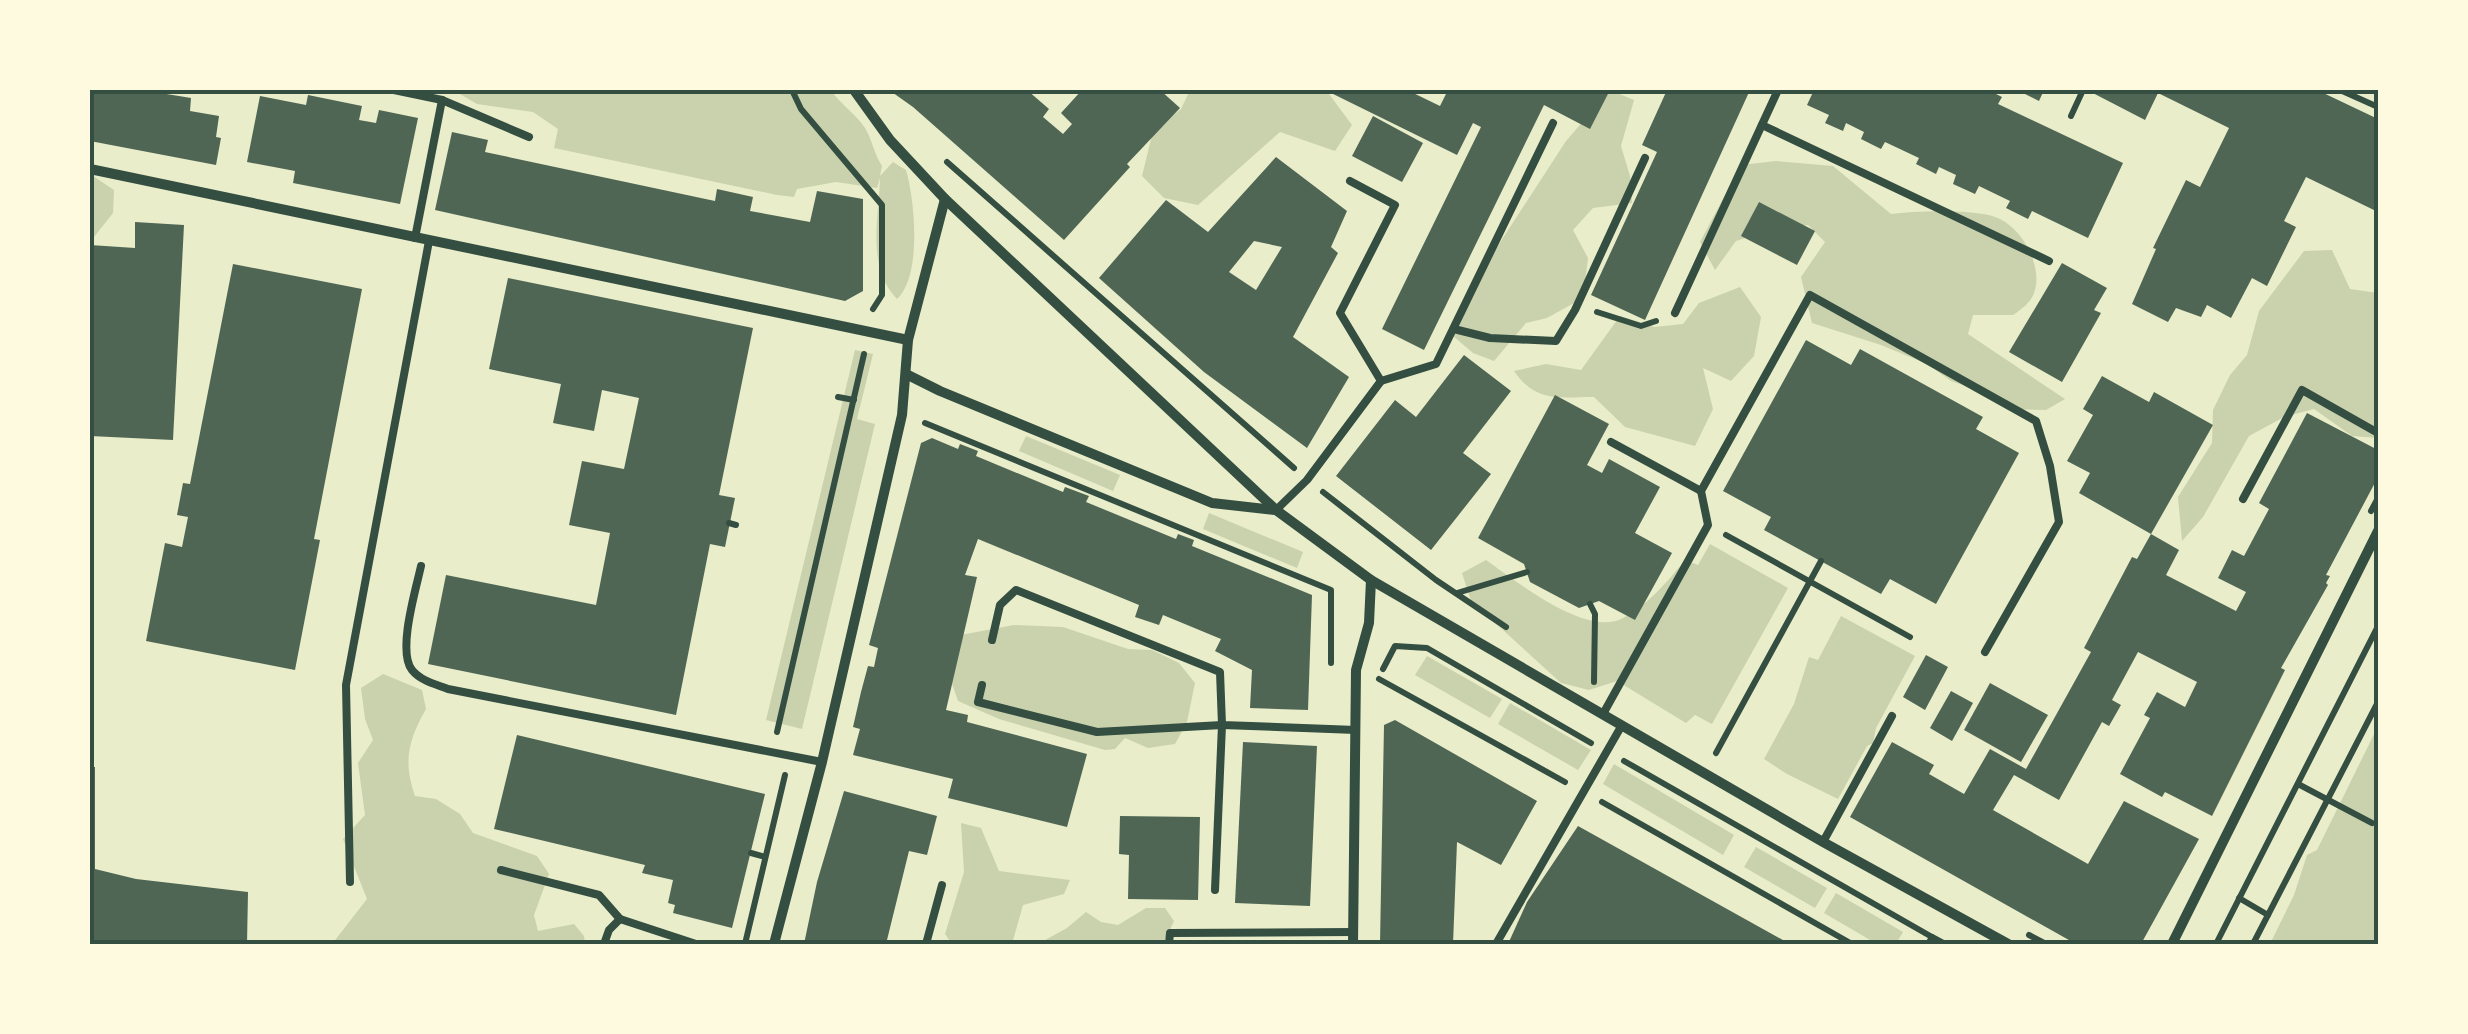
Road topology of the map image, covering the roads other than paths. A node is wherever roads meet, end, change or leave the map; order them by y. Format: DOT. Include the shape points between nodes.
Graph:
graph roads {
  1 [pos="394,90"];
  2 [pos="854,90"];
  3 [pos="1778,90"];
  4 [pos="442,100"];
  5 [pos="1553,123"];
  6 [pos="1762,125"];
  7 [pos="529,137"];
  8 [pos="1645,158"];
  9 [pos="90,169"];
  10 [pos="1350,181"];
  11 [pos="946,199"];
  12 [pos="416,238"];
  13 [pos="429,241"];
  14 [pos="2049,260"];
  15 [pos="1675,314"];
  16 [pos="1454,329"];
  17 [pos="908,340"];
  18 [pos="906,374"];
  19 [pos="1381,381"];
  20 [pos="2378,433"];
  21 [pos="1612,442"];
  22 [pos="1701,491"];
  23 [pos="2243,499"];
  24 [pos="1276,510"];
  25 [pos="2378,530"];
  26 [pos="421,566"];
  27 [pos="1371,580"];
  28 [pos="992,640"];
  29 [pos="1985,652"];
  30 [pos="982,686"];
  31 [pos="1603,714"];
  32 [pos="1892,716"];
  33 [pos="1222,725"];
  34 [pos="1622,725"];
  35 [pos="1356,730"];
  36 [pos="822,762"];
  37 [pos="1823,842"];
  38 [pos="500,870"];
  39 [pos="350,882"];
  40 [pos="942,885"];
  41 [pos="1215,890"];
  42 [pos="620,919"];
  43 [pos="1354,938"];
  44 [pos="604,944"];
  45 [pos="696,944"];
  46 [pos="774,944"];
  47 [pos="926,944"];
  48 [pos="1170,944"];
  49 [pos="1496,944"];
  50 [pos="2008,944"];
  51 [pos="2172,944"];
  1 -- 4 [label="lane"];
  2 -- 11 [label="street"];
  3 -- 6 [label="lane"];
  4 -- 7 [label="lane"];
  4 -- 12 [label="lane"];
  5 -- 16 [label="lane"];
  6 -- 14 [label="lane"];
  6 -- 15 [label="lane"];
  8 -- 16 [label="lane" via="1556,340 1490,338"];
  9 -- 12 [label="street"];
  10 -- 19 [label="lane" via="1395,205 1340,313"];
  11 -- 17 [label="street"];
  11 -- 24 [label="street"];
  12 -- 13 [label="street"];
  13 -- 17 [label="street"];
  13 -- 39 [label="lane" via="346,685"];
  16 -- 19 [label="lane" via="1436,364"];
  17 -- 18 [label="street"];
  18 -- 24 [label="street" via="1212,503"];
  18 -- 36 [label="street"];
  19 -- 24 [label="lane"];
  20 -- 23 [label="lane" via="2302,390"];
  21 -- 22 [label="lane"];
  22 -- 29 [label="lane" via="1810,294 2036,421 2058,522"];
  22 -- 31 [label="lane" via="1708,525"];
  24 -- 27 [label="street"];
  25 -- 51 [label="street"];
  26 -- 36 [label="lane" via="408,662 426,681"];
  27 -- 31 [label="street"];
  27 -- 35 [label="street" via="1369,623 1356,670"];
  28 -- 33 [label="lane" via="1000,605 1016,590 1220,672"];
  30 -- 33 [label="lane" via="978,702 1097,732"];
  31 -- 34 [label="street"];
  32 -- 37 [label="lane"];
  33 -- 35 [label="lane"];
  33 -- 41 [label="lane"];
  34 -- 37 [label="street"];
  34 -- 49 [label="lane"];
  35 -- 43 [label="street"];
  36 -- 46 [label="street"];
  37 -- 50 [label="street"];
  38 -- 42 [label="lane" via="599,894"];
  40 -- 47 [label="lane"];
  42 -- 44 [label="lane"];
  42 -- 45 [label="lane"];
  43 -- 48 [label="lane" via="1170,932"];
}
